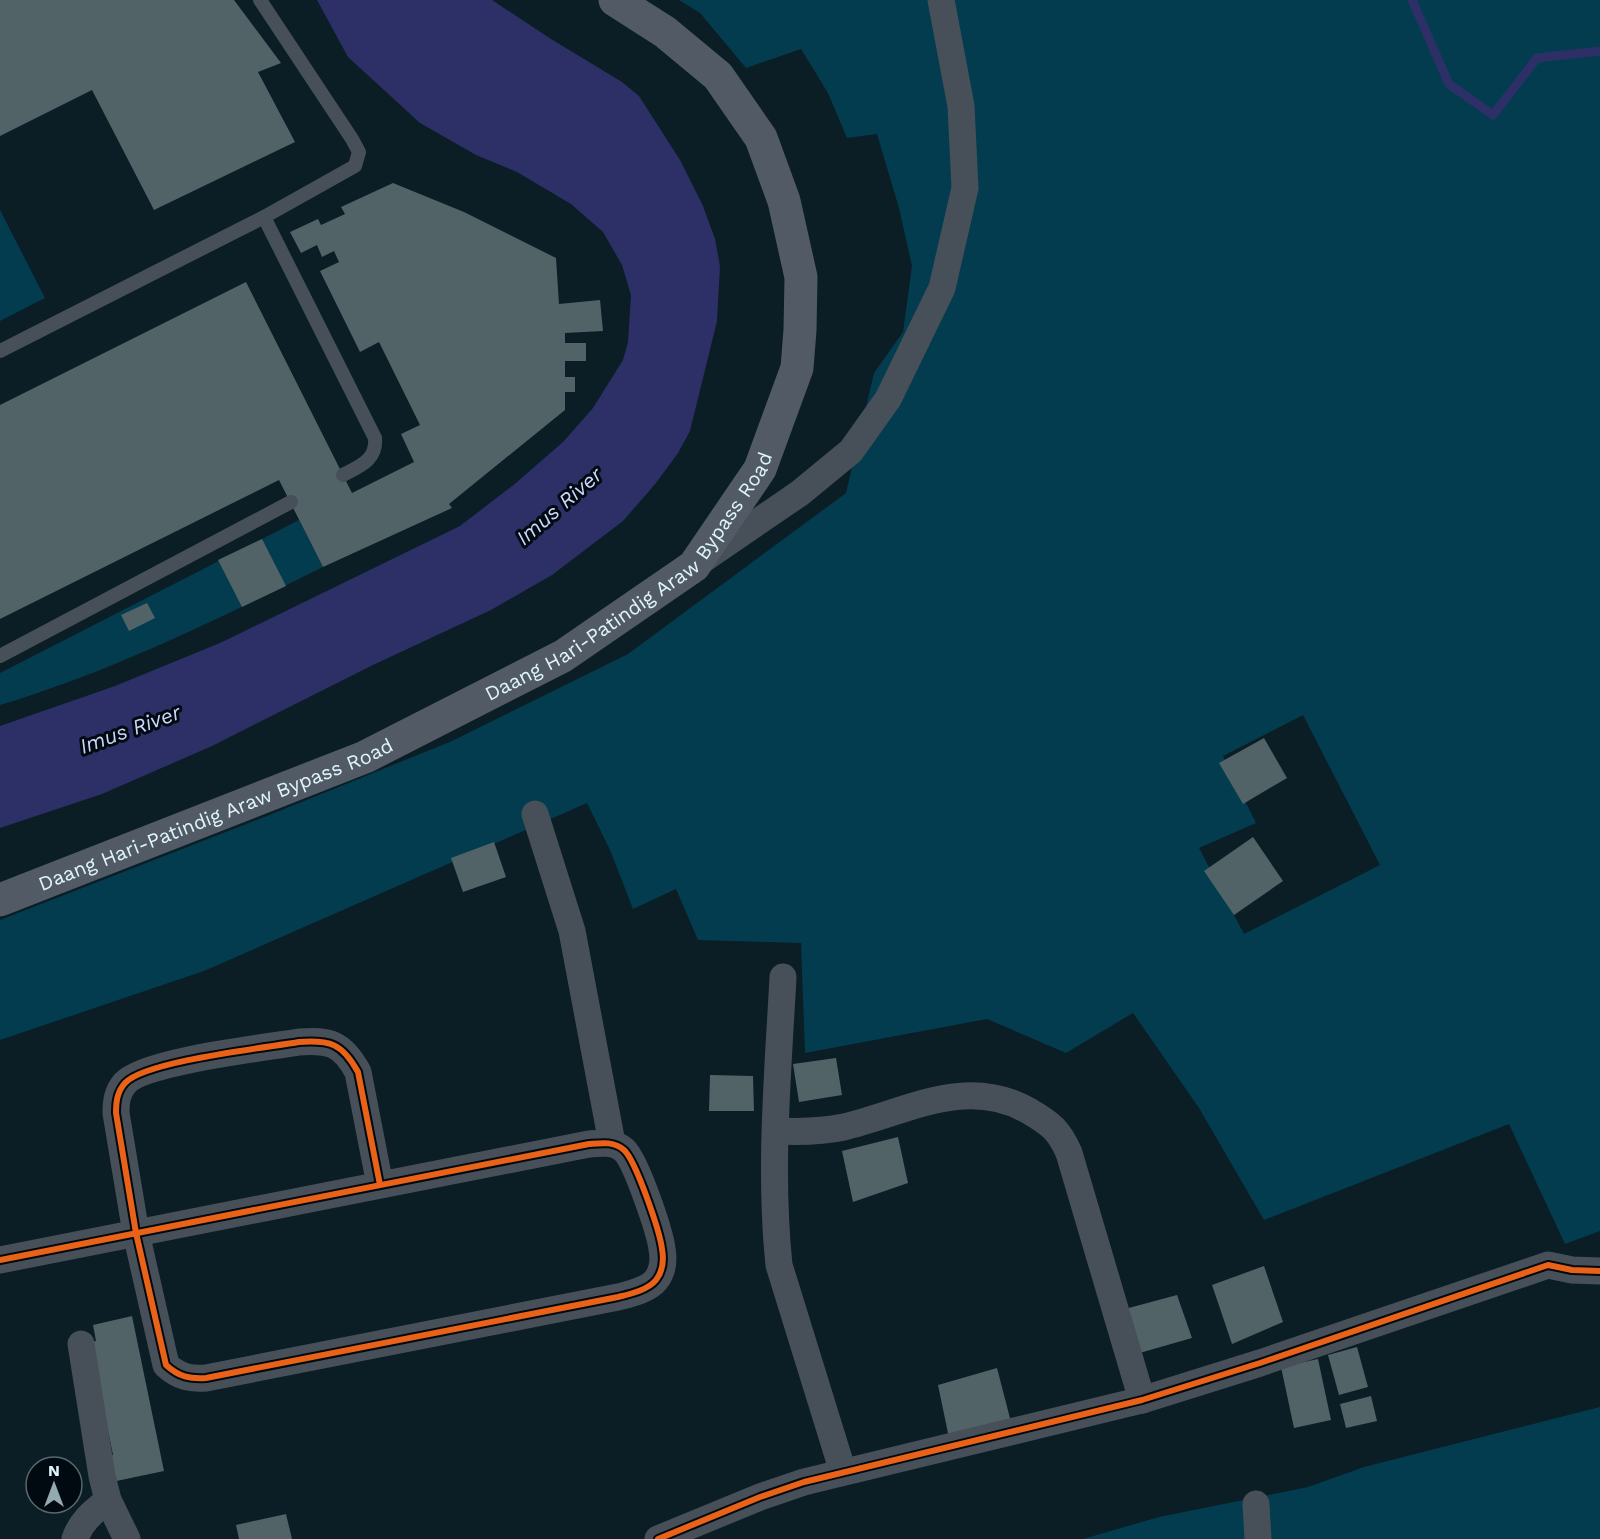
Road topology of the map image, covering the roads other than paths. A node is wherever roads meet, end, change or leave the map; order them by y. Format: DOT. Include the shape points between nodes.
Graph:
graph roads {
  1 [pos="260,0"];
  2 [pos="615,0"];
  3 [pos="941,0"];
  4 [pos="264,217"];
  5 [pos="0,351"];
  6 [pos="343,475"];
  7 [pos="291,502"];
  8 [pos="694,566"];
  9 [pos="0,656"];
  10 [pos="535,814"];
  11 [pos="0,900"];
  12 [pos="783,977"];
  13 [pos="776,1131"];
  14 [pos="612,1143"];
  15 [pos="380,1185"];
  16 [pos="136,1233"];
  17 [pos="0,1260"];
  18 [pos="1600,1271"];
  19 [pos="81,1344"];
  20 [pos="1142,1400"];
  21 [pos="843,1472"];
  22 [pos="108,1500"];
  23 [pos="1256,1504"];
  24 [pos="75,1539"];
  25 [pos="127,1539"];
  26 [pos="658,1539"];
  27 [pos="1258,1539"];
  1 -- 4 [label="lane" via="359,152 359,160 350,170"];
  2 -- 8 [label="main road, Daang Hari-Patindig Araw Bypass Road" via="665,32 718,76 761,138 784,201 801,277 797,368 760,469"];
  3 -- 8 [label="street" via="961,106 965,188 942,288 888,399 850,451 800,493"];
  4 -- 5 [label="lane"];
  4 -- 6 [label="lane" via="375,438 372,456"];
  7 -- 9 [label="lane"];
  8 -- 11 [label="main road, Daang Hari-Patindig Araw Bypass Road" via="563,656 365,757"];
  10 -- 14 [label="street" via="572,930"];
  12 -- 13 [label="street"];
  13 -- 20 [label="street" via="809,1133 844,1127 947,1097 980,1094 1013,1102 1046,1121 1060,1133 1069,1153"];
  13 -- 21 [label="street" via="779,1264"];
  14 -- 15 [label="street" via="589,1144"];
  14 -- 16 [label="street" via="625,1150 637,1171 662,1248 663,1267 655,1282 618,1297 206,1378 176,1374 166,1365"];
  15 -- 16 [label="street"];
  15 -- 16 [label="street" via="358,1072 337,1045 299,1041 153,1068 125,1083 117,1096 116,1113"];
  16 -- 17 [label="street"];
  18 -- 20 [label="street" via="1548,1264"];
  19 -- 22 [label="street"];
  20 -- 21 [label="street"];
  21 -- 26 [label="street" via="760,1497"];
  22 -- 24 [label="street" via="88,1516"];
  22 -- 25 [label="street"];
  23 -- 27 [label="street"];
}
